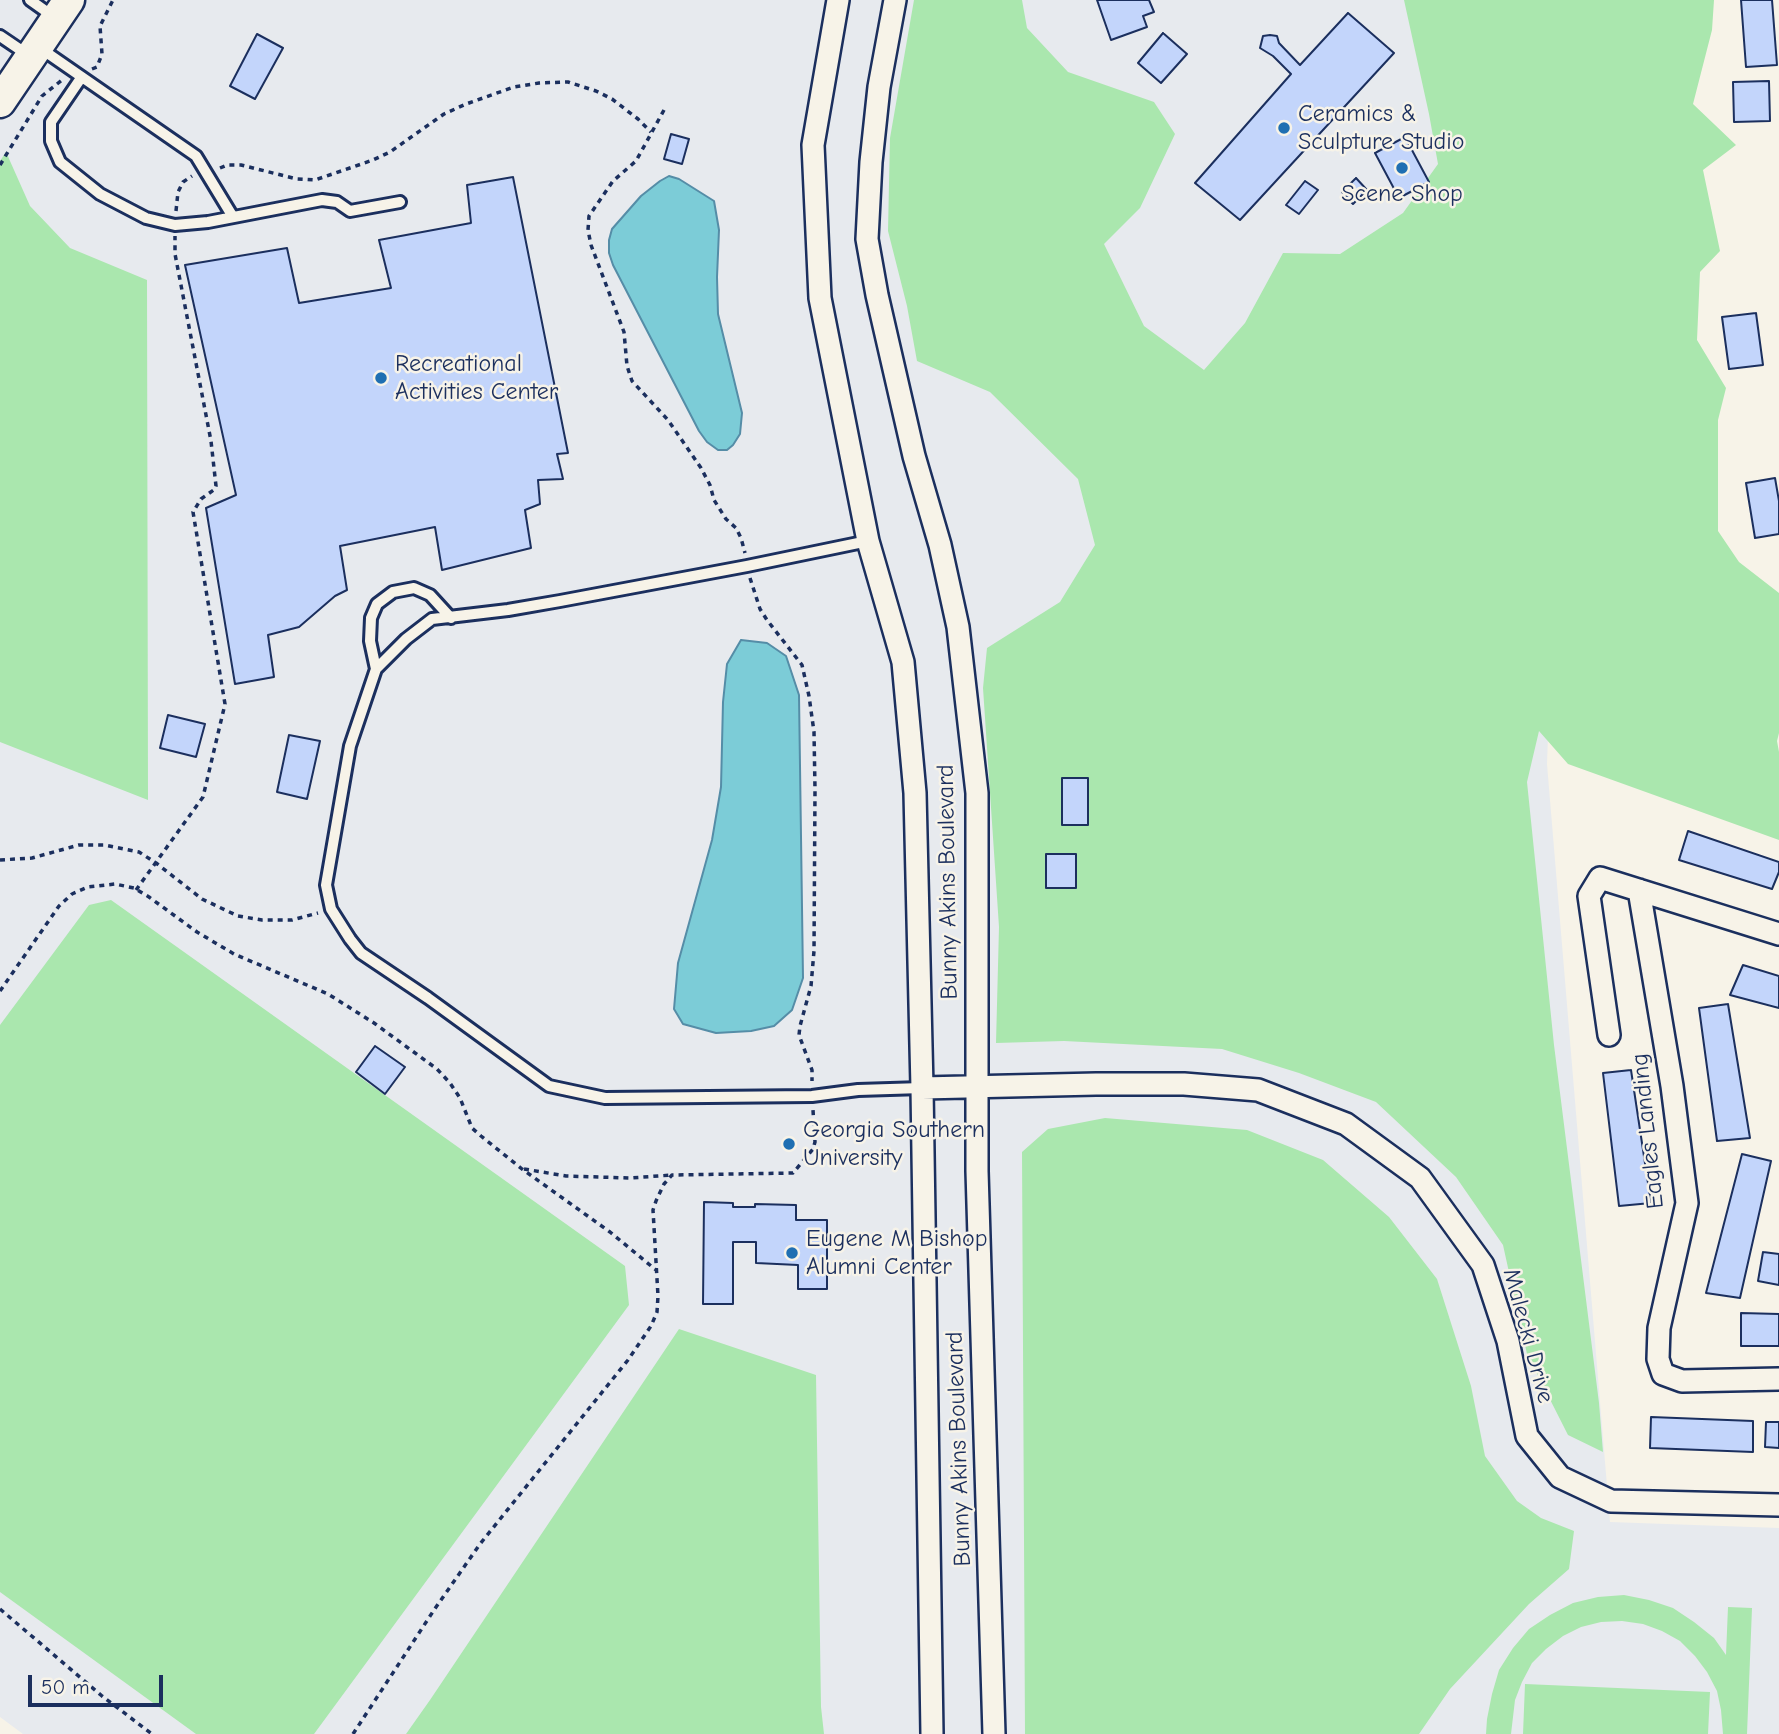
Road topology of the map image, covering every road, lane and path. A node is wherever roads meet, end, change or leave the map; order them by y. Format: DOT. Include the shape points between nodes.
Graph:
graph roads {
  1 [pos="30,0"];
  2 [pos="838,0"];
  3 [pos="895,0"];
  4 [pos="63,9"];
  5 [pos="0,36"];
  6 [pos="34,52"];
  7 [pos="82,78"];
  8 [pos="0,102"];
  9 [pos="664,110"];
  10 [pos="651,132"];
  11 [pos="206,172"];
  12 [pos="400,202"];
  13 [pos="233,217"];
  14 [pos="175,225"];
  15 [pos="868,541"];
  16 [pos="747,566"];
  17 [pos="451,618"];
  18 [pos="376,669"];
  19 [pos="0,860"];
  20 [pos="156,863"];
  21 [pos="136,890"];
  22 [pos="1639,890"];
  23 [pos="331,909"];
  24 [pos="1779,934"];
  25 [pos="0,991"];
  26 [pos="1609,1035"];
  27 [pos="977,1087"];
  28 [pos="922,1088"];
  29 [pos="812,1096"];
  30 [pos="522,1169"];
  31 [pos="672,1175"];
  32 [pos="656,1270"];
  33 [pos="1779,1379"];
  34 [pos="1779,1505"];
  35 [pos="0,1609"];
  36 [pos="152,1734"];
  37 [pos="353,1734"];
  38 [pos="932,1734"];
  39 [pos="994,1734"];
  1 -- 4 [label="lane"];
  2 -- 15 [label="street, Bunny Akins Boulevard" via="813,145 820,298"];
  3 -- 27 [label="street, Bunny Akins Boulevard" via="879,87 867,239 957,627 977,793"];
  4 -- 6 [label="street"];
  5 -- 6 [label="lane"];
  6 -- 7 [label="lane"];
  6 -- 8 [label="street"];
  7 -- 11 [label="lane" via="196,156"];
  7 -- 14 [label="lane" via="51,122 51,141 60,162 100,194 146,218"];
  9 -- 10 [label="path"];
  10 -- 11 [label="path" via="596,91 568,82 539,83 466,104 382,156 315,180 241,165"];
  10 -- 16 [label="path" via="636,161 613,181 589,216 591,245 624,332 632,381 668,420 701,468 714,500 741,538"];
  11 -- 13 [label="lane"];
  11 -- 14 [label="path" via="183,182"];
  12 -- 13 [label="lane" via="350,211 337,202 322,200"];
  13 -- 14 [label="lane"];
  14 -- 20 [label="path" via="176,254 216,486 193,512 225,704 203,797"];
  15 -- 16 [label="lane"];
  15 -- 28 [label="street, Bunny Akins Boulevard" via="903,662 915,793"];
  16 -- 17 [label="lane"];
  16 -- 29 [label="path" via="760,609 802,665 814,732 814,951 799,1035 812,1070"];
  17 -- 18 [label="lane" via="432,620"];
  17 -- 18 [label="lane" via="430,594 414,588 393,592 377,604 370,618"];
  18 -- 23 [label="lane" via="350,746 326,884"];
  19 -- 20 [label="path" via="32,858 79,845 104,845 139,852"];
  20 -- 21 [label="path"];
  20 -- 23 [label="path" via="202,899 238,916 292,920"];
  21 -- 25 [label="path" via="115,884 72,894"];
  21 -- 30 [label="path" via="234,954 328,994 374,1023 437,1069 460,1098 472,1128"];
  22 -- 24 [label="street, Eagles Landing"];
  22 -- 26 [label="street, Eagles Landing" via="1600,878 1589,896"];
  22 -- 33 [label="street, Eagles Landing" via="1687,1203 1659,1328 1658,1359 1663,1374 1682,1381"];
  23 -- 29 [label="lane" via="361,953 549,1086 605,1098"];
  27 -- 28 [label="street, Malecki Drive"];
  27 -- 34 [label="street, Malecki Drive" via="1172,1084 1258,1090 1346,1124 1420,1178 1483,1265 1508,1341 1527,1436 1560,1477 1611,1502"];
  27 -- 39 [label="street, Bunny Akins Boulevard"];
  28 -- 29 [label="lane"];
  28 -- 38 [label="street, Bunny Akins Boulevard"];
  29 -- 31 [label="path" via="815,1142 793,1173"];
  30 -- 31 [label="path" via="566,1176"];
  30 -- 32 [label="path"];
  31 -- 32 [label="path" via="653,1210"];
  32 -- 37 [label="path" via="657,1312 651,1326 480,1544"];
  35 -- 36 [label="path"];
}
